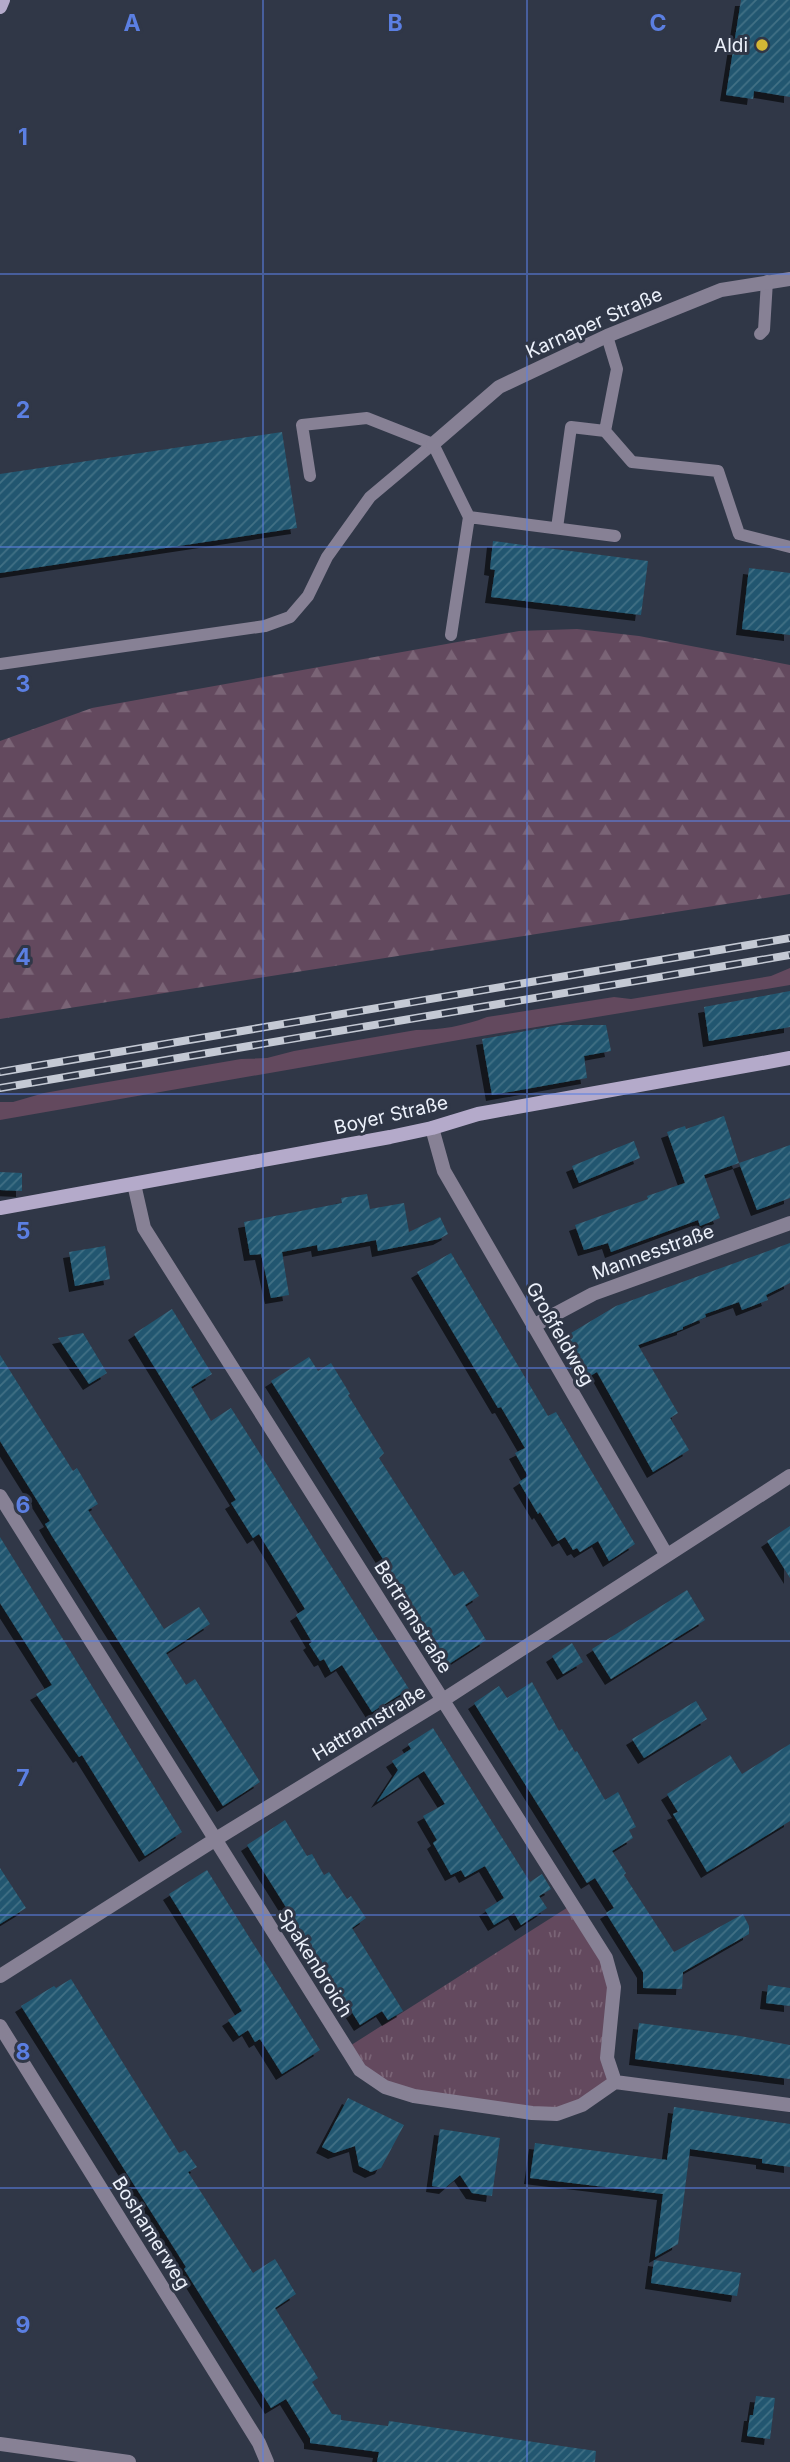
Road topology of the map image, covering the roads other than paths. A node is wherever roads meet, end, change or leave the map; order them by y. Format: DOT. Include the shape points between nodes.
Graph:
graph roads {
  1 [pos="3,0"];
  2 [pos="0,7"];
  3 [pos="790,279"];
  4 [pos="767,281"];
  5 [pos="760,334"];
  6 [pos="607,336"];
  7 [pos="605,431"];
  8 [pos="433,444"];
  9 [pos="310,476"];
  10 [pos="469,517"];
  11 [pos="557,528"];
  12 [pos="615,536"];
  13 [pos="790,547"];
  14 [pos="451,635"];
  15 [pos="0,664"];
  16 [pos="790,1058"];
  17 [pos="432,1128"];
  18 [pos="134,1184"];
  19 [pos="0,1208"];
  20 [pos="790,1223"];
  21 [pos="533,1326"];
  22 [pos="790,1476"];
  23 [pos="0,1496"];
  24 [pos="666,1555"];
  25 [pos="443,1700"];
  26 [pos="216,1839"];
  27 [pos="0,1976"];
  28 [pos="0,2026"];
  29 [pos="615,2082"];
  30 [pos="790,2105"];
  31 [pos="0,2444"];
  32 [pos="129,2462"];
  33 [pos="267,2462"];
  1 -- 2 [label="street"];
  3 -- 4 [label="street, Karnaper Straße"];
  4 -- 5 [label="lane"];
  4 -- 6 [label="street, Karnaper Straße" via="721,290"];
  6 -- 7 [label="lane" via="617,369"];
  6 -- 8 [label="street, Karnaper Straße" via="499,387"];
  7 -- 11 [label="lane" via="571,427"];
  7 -- 13 [label="lane" via="632,462 718,471 739,534"];
  8 -- 9 [label="lane" via="367,418 302,425"];
  8 -- 10 [label="lane"];
  8 -- 15 [label="lane" via="370,497 290,617 265,626"];
  10 -- 11 [label="lane"];
  10 -- 14 [label="lane"];
  11 -- 12 [label="lane"];
  16 -- 17 [label="street, Boyer Straße" via="478,1114"];
  17 -- 18 [label="street, Boyer Straße"];
  17 -- 21 [label="street, Großfeldweg" via="444,1171"];
  18 -- 19 [label="street, Boyer Straße"];
  18 -- 25 [label="street, Bertramstraße" via="144,1228"];
  20 -- 21 [label="street, Mannesstraße" via="593,1294"];
  21 -- 24 [label="street, Großfeldweg"];
  22 -- 24 [label="street, Hattramstraße"];
  23 -- 26 [label="street, Spakenbroich"];
  24 -- 25 [label="street, Hattramstraße"];
  25 -- 26 [label="street, Hattramstraße"];
  25 -- 29 [label="street, Bertramstraße" via="606,1958 614,1987 607,2058"];
  26 -- 27 [label="street, Hattramstraße"];
  26 -- 29 [label="street, Spakenbroich" via="345,2049 360,2070 385,2087 414,2096 557,2114 582,2105"];
  28 -- 33 [label="street, Boshamerweg"];
  29 -- 30 [label="street"];
  31 -- 32 [label="street"];
}
